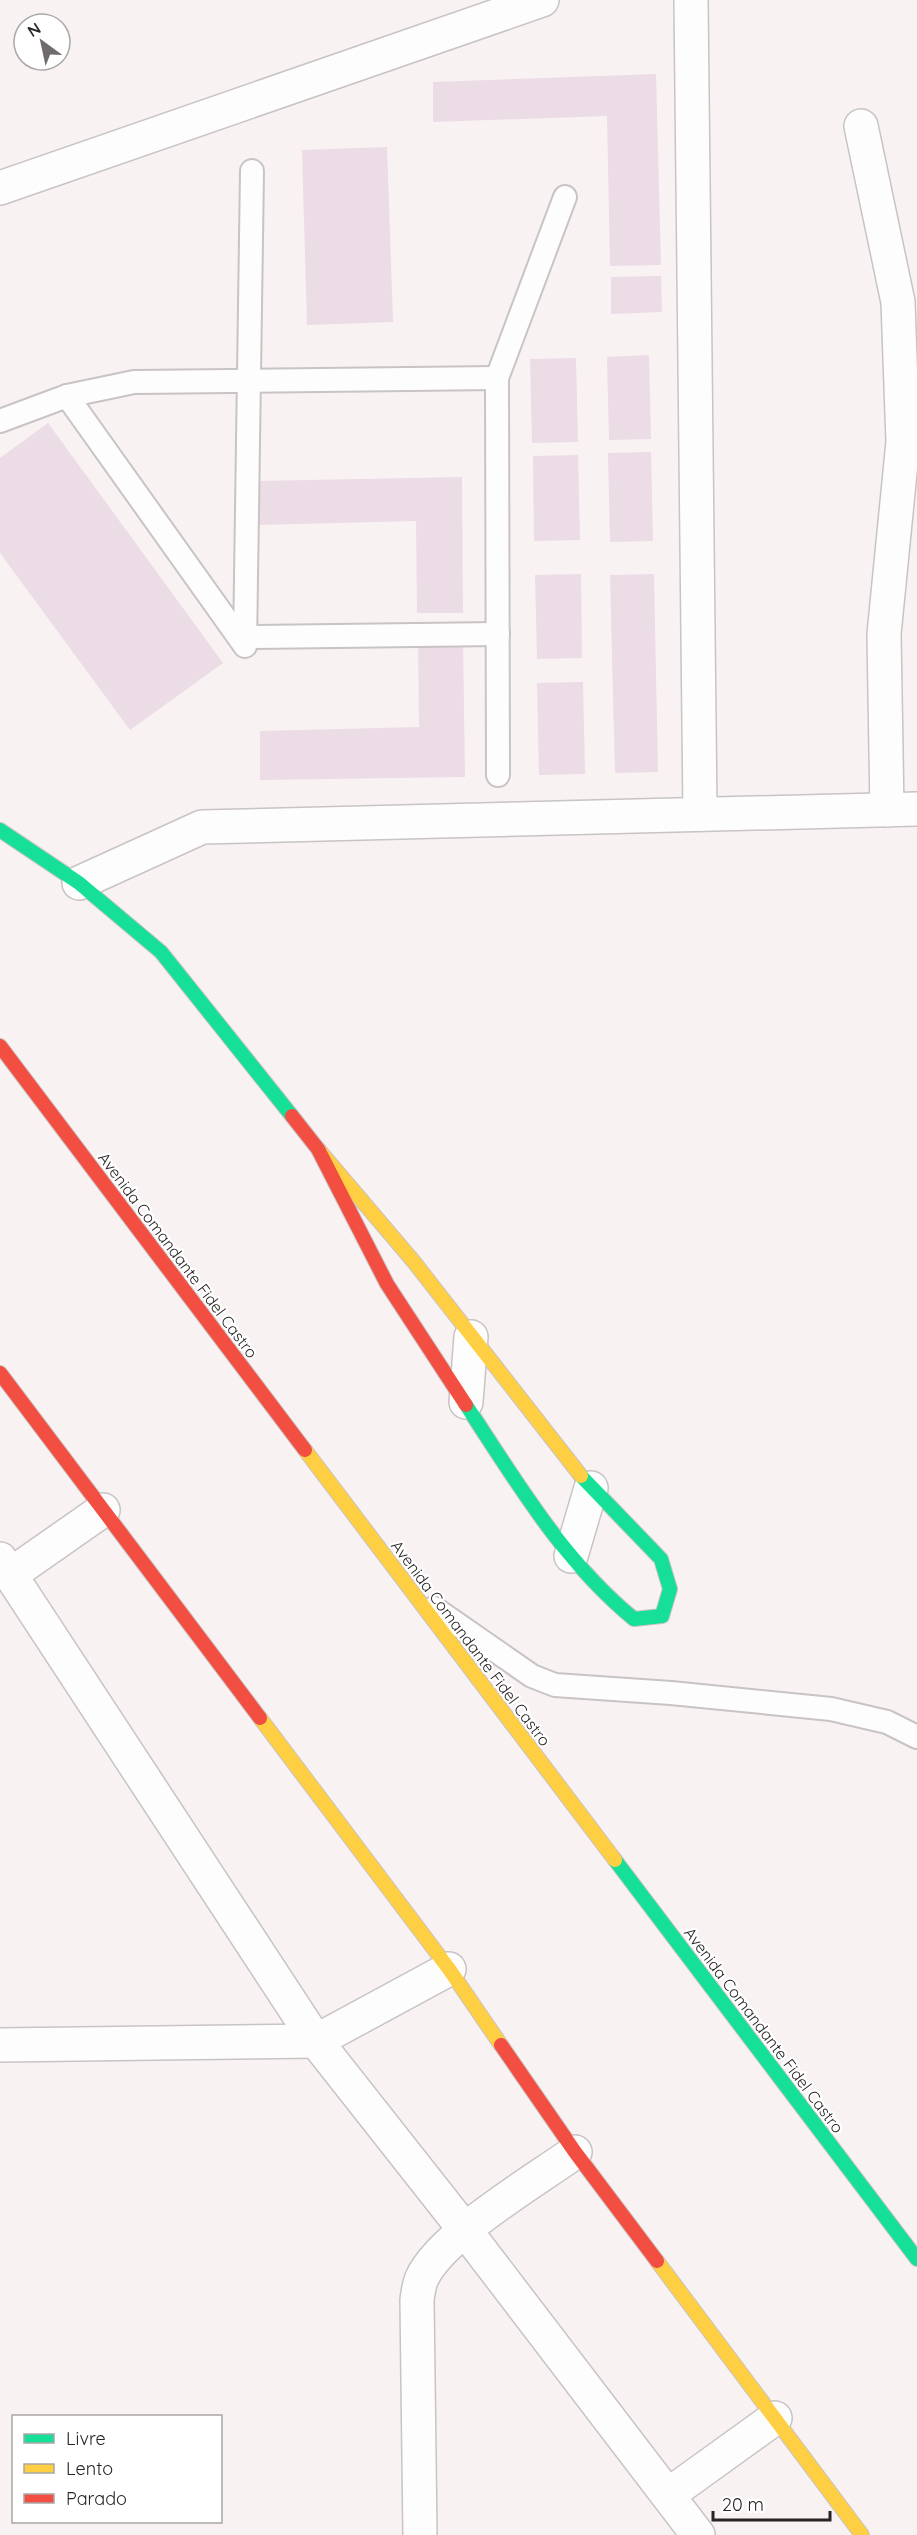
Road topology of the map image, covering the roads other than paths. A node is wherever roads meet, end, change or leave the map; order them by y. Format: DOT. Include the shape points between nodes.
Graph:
graph roads {
  1 [pos="542,0"];
  2 [pos="691,0"];
  3 [pos="861,126"];
  4 [pos="252,171"];
  5 [pos="0,188"];
  6 [pos="565,196"];
  7 [pos="497,378"];
  8 [pos="248,382"];
  9 [pos="67,396"];
  10 [pos="0,421"];
  11 [pos="498,634"];
  12 [pos="246,637"];
  13 [pos="498,775"];
  14 [pos="902,810"];
  15 [pos="700,814"];
  16 [pos="0,830"];
  17 [pos="79,883"];
  18 [pos="0,1046"];
  19 [pos="318,1149"];
  20 [pos="471,1337"];
  21 [pos="0,1373"];
  22 [pos="466,1402"];
  23 [pos="591,1488"];
  24 [pos="103,1510"];
  25 [pos="571,1556"];
  26 [pos="5,1567"];
  27 [pos="411,1592"];
  28 [pos="917,1737"];
  29 [pos="449,1969"];
  30 [pos="316,2041"];
  31 [pos="0,2045"];
  32 [pos="575,2152"];
  33 [pos="465,2230"];
  34 [pos="917,2259"];
  35 [pos="775,2418"];
  36 [pos="668,2495"];
  37 [pos="420,2535"];
  38 [pos="698,2535"];
  39 [pos="862,2535"];
  1 -- 5 [label="street"];
  2 -- 15 [label="street"];
  3 -- 14 [label="street" via="898,302 903,442 884,634"];
  4 -- 8 [label="lane"];
  6 -- 7 [label="lane"];
  7 -- 8 [label="lane"];
  7 -- 11 [label="lane"];
  8 -- 9 [label="lane" via="134,382"];
  8 -- 12 [label="lane"];
  9 -- 10 [label="lane"];
  9 -- 12 [label="lane" via="245,646"];
  11 -- 12 [label="lane"];
  11 -- 13 [label="lane"];
  14 -- 15 [label="street"];
  15 -- 17 [label="street" via="202,827"];
  16 -- 17 [label="main road"];
  17 -- 19 [label="main road" via="161,952"];
  18 -- 27 [label="main road, Avenida Comandante Fidel Castro"];
  19 -- 20 [label="main road" via="414,1262"];
  19 -- 22 [label="main road" via="387,1284"];
  20 -- 22 [label="street"];
  20 -- 23 [label="main road"];
  21 -- 24 [label="main road"];
  22 -- 25 [label="main road" via="544,1524"];
  23 -- 25 [label="street"];
  23 -- 25 [label="main road" via="661,1559 670,1589 662,1616 634,1619"];
  24 -- 26 [label="street"];
  24 -- 29 [label="main road"];
  26 -- 30 [label="street"];
  27 -- 28 [label="lane" via="532,1676 555,1685 831,1709 887,1722"];
  27 -- 34 [label="main road, Avenida Comandante Fidel Castro"];
  29 -- 30 [label="street"];
  29 -- 32 [label="main road"];
  30 -- 31 [label="street"];
  30 -- 33 [label="street"];
  32 -- 33 [label="street"];
  32 -- 35 [label="main road"];
  33 -- 36 [label="street"];
  33 -- 37 [label="street" via="437,2256 422,2278 417,2300"];
  35 -- 36 [label="street"];
  35 -- 39 [label="main road"];
  36 -- 38 [label="street"];
}
